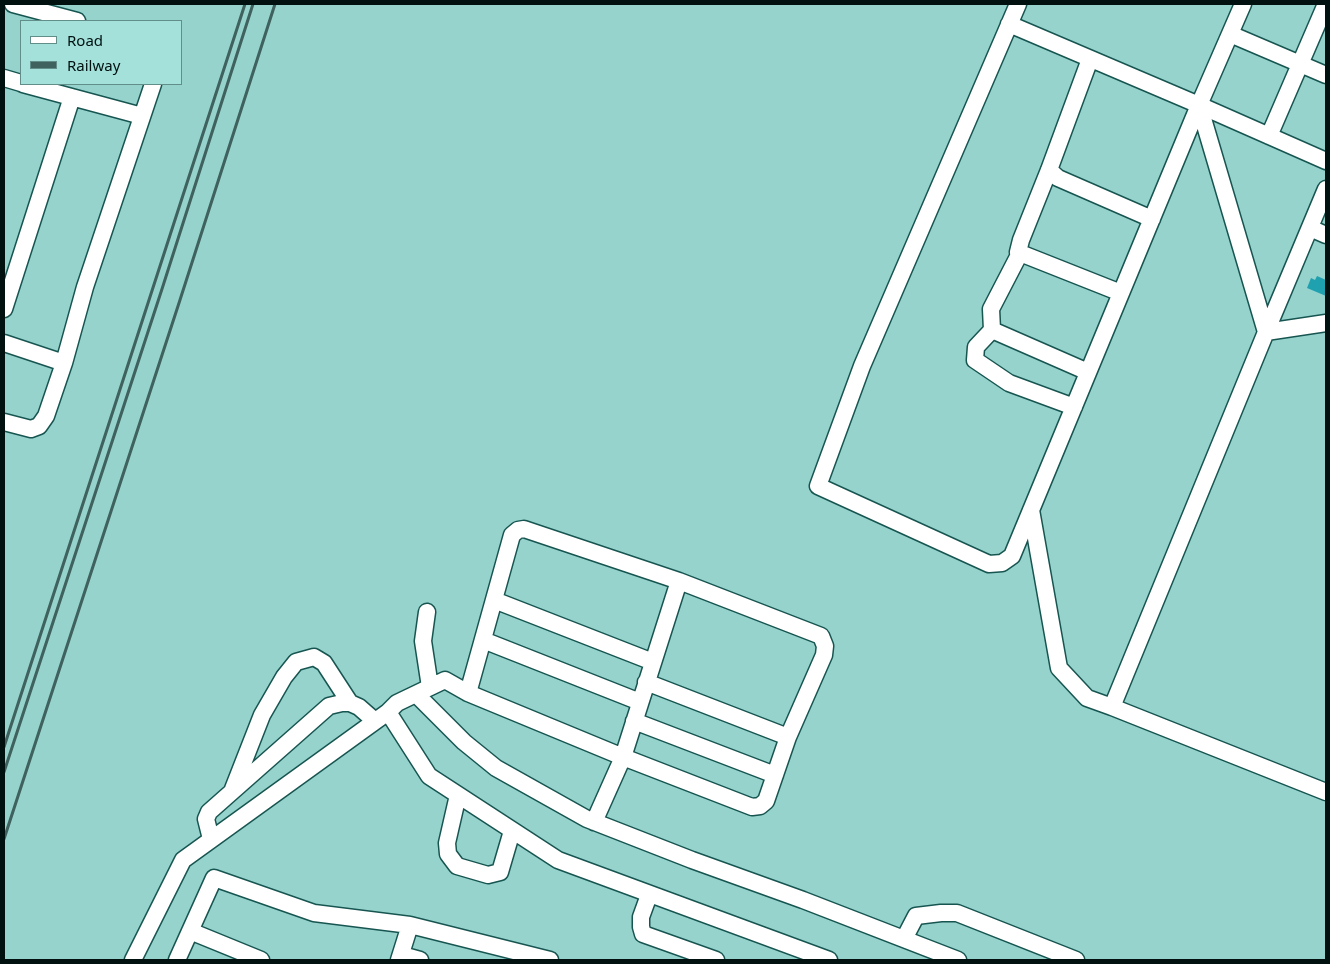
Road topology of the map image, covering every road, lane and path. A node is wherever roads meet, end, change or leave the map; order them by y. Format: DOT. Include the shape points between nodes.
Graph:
graph roads {
  1 [pos="13,4"];
  2 [pos="1018,4"];
  3 [pos="1243,4"];
  4 [pos="1326,4"];
  5 [pos="73,20"];
  6 [pos="1009,24"];
  7 [pos="1230,34"];
  8 [pos="1090,58"];
  9 [pos="1300,64"];
  10 [pos="1326,75"];
  11 [pos="4,78"];
  12 [pos="20,83"];
  13 [pos="26,85"];
  14 [pos="153,85"];
  15 [pos="72,97"];
  16 [pos="1199,105"];
  17 [pos="142,116"];
  18 [pos="1269,136"];
  19 [pos="1326,161"];
  20 [pos="1049,170"];
  21 [pos="1326,189"];
  22 [pos="1152,218"];
  23 [pos="1310,228"];
  24 [pos="1326,235"];
  25 [pos="1020,253"];
  26 [pos="10,266"];
  27 [pos="1121,293"];
  28 [pos="4,310"];
  29 [pos="1326,323"];
  30 [pos="992,330"];
  31 [pos="1266,332"];
  32 [pos="4,343"];
  33 [pos="64,363"];
  34 [pos="1088,372"];
  35 [pos="1074,407"];
  36 [pos="4,422"];
  37 [pos="1031,510"];
  38 [pos="679,581"];
  39 [pos="494,600"];
  40 [pos="427,612"];
  41 [pos="483,640"];
  42 [pos="653,662"];
  43 [pos="646,682"];
  44 [pos="423,690"];
  45 [pos="468,693"];
  46 [pos="640,702"];
  47 [pos="350,703"];
  48 [pos="1112,707"];
  49 [pos="381,716"];
  50 [pos="634,721"];
  51 [pos="788,737"];
  52 [pos="623,756"];
  53 [pos="774,775"];
  54 [pos="232,792"];
  55 [pos="1326,792"];
  56 [pos="458,795"];
  57 [pos="594,822"];
  58 [pos="512,831"];
  59 [pos="211,840"];
  60 [pos="649,895"];
  61 [pos="410,925"];
  62 [pos="190,931"];
  63 [pos="904,939"];
  64 [pos="400,957"];
  65 [pos="133,960"];
  66 [pos="176,960"];
  67 [pos="261,960"];
  68 [pos="420,960"];
  69 [pos="550,960"];
  70 [pos="716,960"];
  71 [pos="830,960"];
  72 [pos="958,960"];
  73 [pos="1076,960"];
  1 -- 5 [label="street"];
  2 -- 6 [label="street"];
  3 -- 7 [label="street"];
  4 -- 9 [label="street"];
  6 -- 8 [label="street"];
  6 -- 37 [label="street" via="862,366 818,486 989,564 1002,563 1012,556"];
  7 -- 9 [label="street"];
  7 -- 16 [label="street"];
  8 -- 16 [label="street"];
  8 -- 20 [label="street"];
  9 -- 10 [label="street"];
  9 -- 18 [label="street"];
  11 -- 12 [label="street"];
  13 -- 15 [label="street"];
  14 -- 17 [label="street"];
  15 -- 17 [label="street"];
  15 -- 26 [label="street"];
  16 -- 18 [label="street"];
  16 -- 22 [label="street"];
  16 -- 31 [label="street"];
  17 -- 33 [label="street"];
  18 -- 19 [label="street"];
  20 -- 22 [label="street" via="1058,178"];
  20 -- 25 [label="street" via="1021,240"];
  21 -- 23 [label="street"];
  22 -- 27 [label="street"];
  23 -- 24 [label="street"];
  23 -- 31 [label="street"];
  25 -- 27 [label="street"];
  25 -- 30 [label="street" via="991,310"];
  26 -- 28 [label="street"];
  27 -- 34 [label="street"];
  29 -- 31 [label="street"];
  30 -- 34 [label="street"];
  30 -- 35 [label="street" via="976,346 975,360 1009,383"];
  31 -- 48 [label="street"];
  32 -- 33 [label="street"];
  33 -- 36 [label="street" via="46,416 39,426 31,429"];
  34 -- 35 [label="street"];
  35 -- 37 [label="street"];
  37 -- 48 [label="street" via="1059,668 1087,698"];
  38 -- 39 [label="street" via="524,529 512,535"];
  38 -- 42 [label="street"];
  38 -- 51 [label="street" via="821,636 824,655"];
  39 -- 41 [label="street"];
  39 -- 42 [label="street"];
  40 -- 44 [label="street" via="423,640"];
  41 -- 45 [label="street"];
  41 -- 46 [label="street"];
  42 -- 43 [label="street"];
  43 -- 46 [label="street"];
  43 -- 51 [label="street"];
  44 -- 45 [label="street" via="445,680"];
  44 -- 49 [label="street" via="397,703"];
  44 -- 57 [label="street" via="464,742 496,768"];
  45 -- 52 [label="street"];
  46 -- 50 [label="street"];
  47 -- 49 [label="street"];
  47 -- 54 [label="street" via="330,706"];
  47 -- 54 [label="street" via="324,663 314,657 296,662 262,715"];
  48 -- 55 [label="street"];
  49 -- 56 [label="street" via="429,776"];
  49 -- 59 [label="street"];
  50 -- 52 [label="street"];
  50 -- 53 [label="street"];
  51 -- 53 [label="street"];
  52 -- 53 [label="street" via="752,807 766,801"];
  52 -- 57 [label="street"];
  54 -- 59 [label="street" via="209,812 206,819"];
  56 -- 58 [label="street"];
  56 -- 58 [label="street" via="447,843 448,854 457,866 488,875 500,872"];
  57 -- 63 [label="street"];
  58 -- 60 [label="street" via="558,860"];
  59 -- 65 [label="street" via="183,860"];
  60 -- 70 [label="street" via="641,917 643,934"];
  60 -- 71 [label="street"];
  61 -- 62 [label="street" via="314,913 214,878"];
  61 -- 64 [label="street"];
  61 -- 69 [label="street"];
  62 -- 66 [label="street"];
  62 -- 67 [label="street"];
  63 -- 72 [label="street"];
  63 -- 73 [label="street" via="916,916 957,913"];
  64 -- 68 [label="street"];
}
